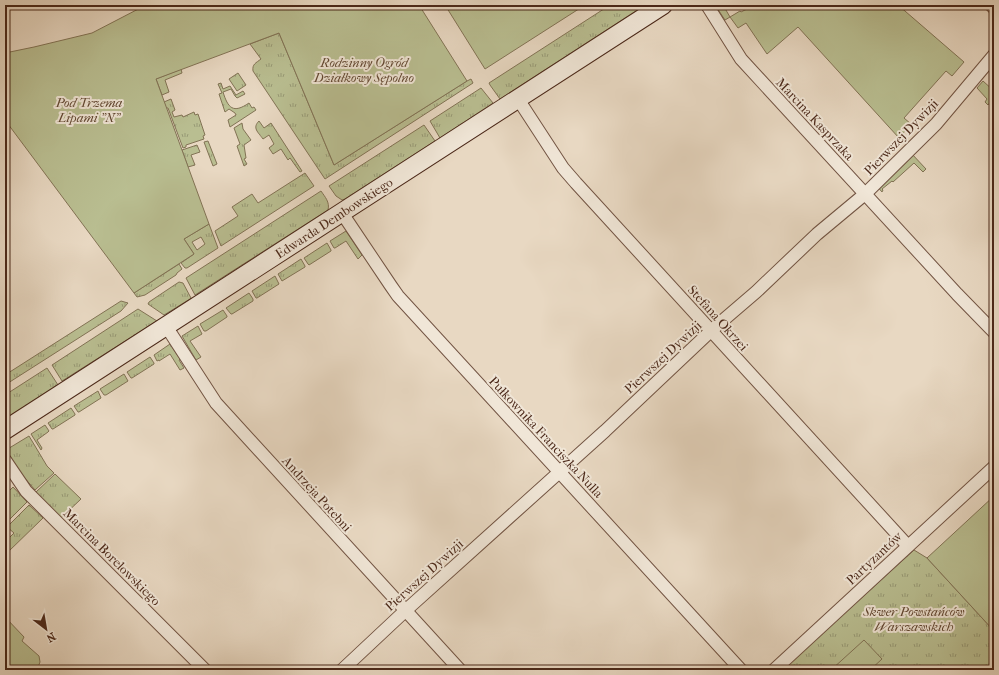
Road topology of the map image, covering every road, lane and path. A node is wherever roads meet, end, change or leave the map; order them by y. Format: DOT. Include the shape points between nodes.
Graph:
graph roads {
  1 [pos="663,5"];
  2 [pos="707,5"];
  3 [pos="991,5"];
  4 [pos="994,8"];
  5 [pos="994,55"];
  6 [pos="518,99"];
  7 [pos="865,194"];
  8 [pos="342,213"];
  9 [pos="166,326"];
  10 [pos="711,331"];
  11 [pos="994,332"];
  12 [pos="5,430"];
  13 [pos="5,460"];
  14 [pos="994,467"];
  15 [pos="560,472"];
  16 [pos="908,546"];
  17 [pos="405,611"];
  18 [pos="205,670"];
  19 [pos="342,670"];
  20 [pos="460,670"];
  21 [pos="741,670"];
  22 [pos="774,670"];
  1 -- 6 [label="street, Edwarda Dembowskiego"];
  2 -- 7 [label="street, Marcina Kasprzaka" via="741,60"];
  3 -- 4 [label="street"];
  5 -- 7 [label="street, Pierwszej Dywizji" via="936,124"];
  6 -- 8 [label="street, Edwarda Dembowskiego"];
  6 -- 10 [label="street, Stefana Okrzei" via="572,180"];
  7 -- 10 [label="street, Pierwszej Dywizji" via="817,234"];
  7 -- 11 [label="street, Marcina Kasprzaka"];
  8 -- 9 [label="street, Edwarda Dembowskiego"];
  8 -- 15 [label="street, Pułkownika Franciszka Nulla" via="398,296"];
  9 -- 12 [label="street, Edwarda Dembowskiego"];
  9 -- 17 [label="street, Andrzeja Potebni" via="216,404"];
  10 -- 15 [label="street, Pierwszej Dywizji"];
  10 -- 16 [label="street, Stefana Okrzei"];
  13 -- 18 [label="street, Marcina Borelowskiego" via="26,491"];
  14 -- 16 [label="street, Partyzantów"];
  15 -- 17 [label="street, Pierwszej Dywizji"];
  15 -- 21 [label="street, Pułkownika Franciszka Nulla"];
  16 -- 22 [label="street, Partyzantów"];
  17 -- 19 [label="street, Pierwszej Dywizji"];
  17 -- 20 [label="street, Andrzeja Potebni"];
}
